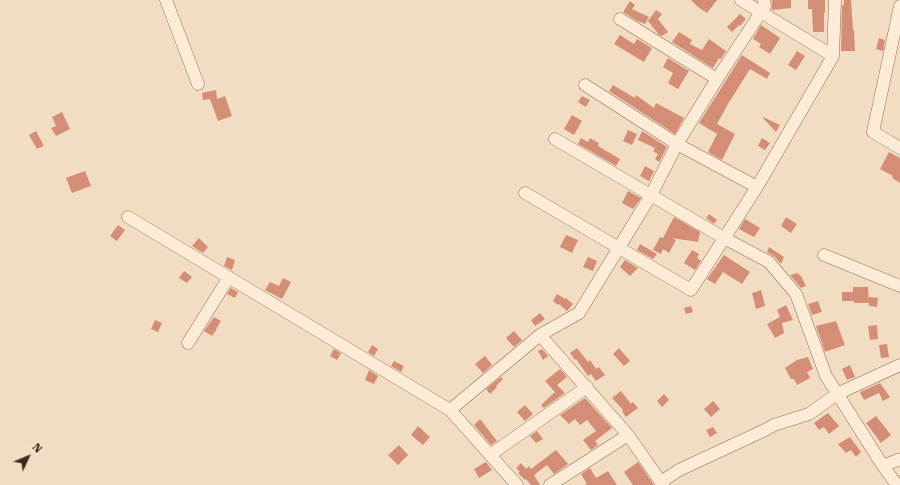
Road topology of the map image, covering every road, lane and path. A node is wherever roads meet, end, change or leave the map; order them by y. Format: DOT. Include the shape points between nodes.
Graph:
graph roads {
  1 [pos="166,0"];
  2 [pos="741,0"];
  3 [pos="764,0"];
  4 [pos="835,0"];
  5 [pos="900,6"];
  6 [pos="761,12"];
  7 [pos="620,19"];
  8 [pos="833,56"];
  9 [pos="717,79"];
  10 [pos="198,84"];
  11 [pos="585,85"];
  12 [pos="555,139"];
  13 [pos="677,144"];
  14 [pos="900,148"];
  15 [pos="757,187"];
  16 [pos="525,193"];
  17 [pos="651,196"];
  18 [pos="128,217"];
  19 [pos="724,238"];
  20 [pos="619,248"];
  21 [pos="824,255"];
  22 [pos="229,278"];
  23 [pos="900,286"];
  24 [pos="540,335"];
  25 [pos="188,343"];
  26 [pos="900,365"];
  27 [pos="587,387"];
  28 [pos="837,394"];
  29 [pos="450,410"];
  30 [pos="628,435"];
  31 [pos="490,455"];
  32 [pos="900,459"];
  33 [pos="883,466"];
  34 [pos="662,483"];
  35 [pos="517,485"];
  36 [pos="550,485"];
  37 [pos="897,485"];
  1 -- 10 [label="street"];
  2 -- 6 [label="street"];
  3 -- 6 [label="street" via="765,6"];
  4 -- 8 [label="street"];
  5 -- 14 [label="street" via="873,132"];
  6 -- 8 [label="street"];
  6 -- 9 [label="street"];
  7 -- 9 [label="street"];
  8 -- 15 [label="street"];
  9 -- 13 [label="street"];
  11 -- 13 [label="street"];
  12 -- 17 [label="street"];
  13 -- 15 [label="street"];
  13 -- 17 [label="street"];
  15 -- 19 [label="street"];
  16 -- 20 [label="street"];
  17 -- 19 [label="street"];
  17 -- 20 [label="street"];
  18 -- 22 [label="street"];
  19 -- 20 [label="street" via="691,290"];
  19 -- 28 [label="street" via="770,262 796,294 826,376"];
  20 -- 24 [label="street" via="579,313"];
  21 -- 23 [label="street"];
  22 -- 25 [label="street"];
  22 -- 29 [label="street"];
  24 -- 27 [label="street"];
  24 -- 29 [label="street"];
  26 -- 28 [label="street"];
  27 -- 30 [label="street"];
  27 -- 31 [label="street"];
  28 -- 33 [label="street"];
  28 -- 34 [label="street" via="809,414 774,425 680,470"];
  29 -- 31 [label="street"];
  30 -- 34 [label="street"];
  30 -- 36 [label="street"];
  31 -- 35 [label="street"];
  32 -- 33 [label="street"];
  33 -- 37 [label="street"];
}
